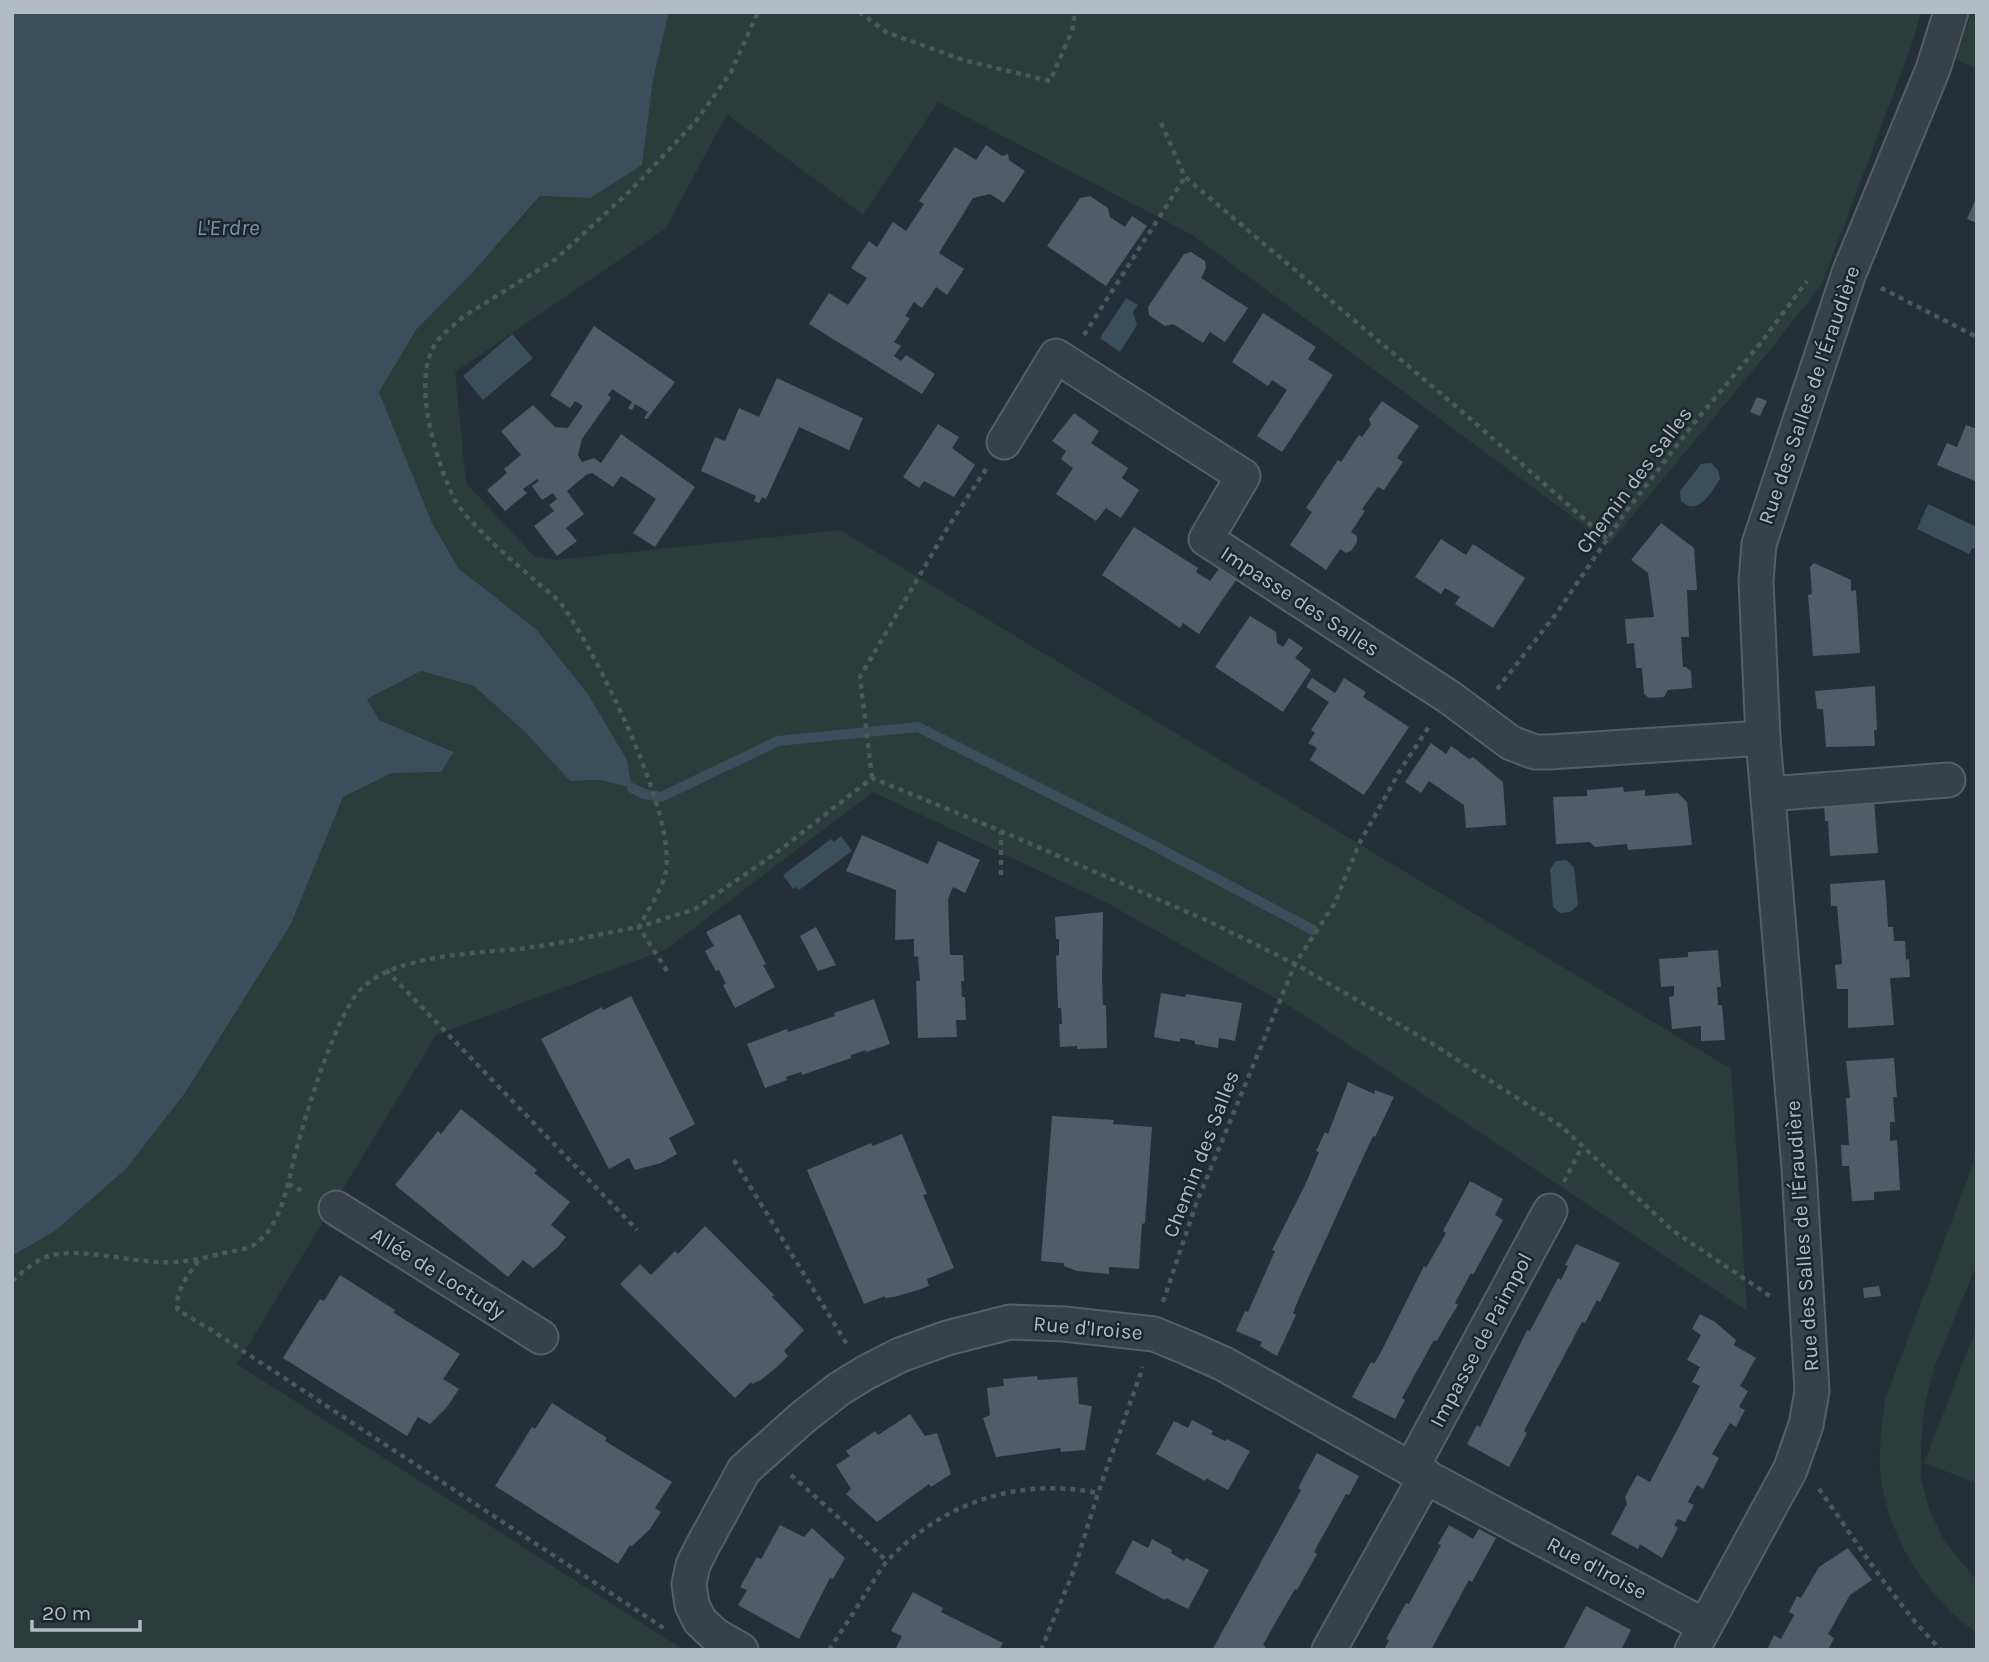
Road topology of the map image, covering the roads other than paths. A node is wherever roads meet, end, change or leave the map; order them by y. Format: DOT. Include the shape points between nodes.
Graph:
graph roads {
  1 [pos="1951,12"];
  2 [pos="1004,442"];
  3 [pos="1763,738"];
  4 [pos="1948,780"];
  5 [pos="1768,794"];
  6 [pos="335,1208"];
  7 [pos="1550,1211"];
  8 [pos="541,1337"];
  9 [pos="1418,1472"];
  10 [pos="1698,1638"];
  11 [pos="728,1642"];
  12 [pos="1329,1650"];
  1 -- 3 [label="street, Rue des Salles de l'Éraudière" via="1933,69 1849,273 1759,544 1756,581"];
  2 -- 3 [label="street, Impasse des Salles" via="1056,356 1243,476 1206,539 1448,696 1511,743 1535,752"];
  3 -- 5 [label="street, Rue des Salles de l'Éraudière"];
  4 -- 5 [label="street"];
  5 -- 10 [label="street, Rue des Salles de l'Éraudière" via="1812,1391 1790,1470"];
  6 -- 8 [label="street, Allée de Loctudy"];
  7 -- 9 [label="street, Impasse de Paimpol"];
  9 -- 10 [label="street, Rue d'Iroise"];
  9 -- 11 [label="street, Rue d'Iroise" via="1224,1364 1154,1334 1010,1322 947,1338 865,1373 802,1418 744,1470 697,1556 689,1584 700,1621"];
  9 -- 12 [label="street, Impasse de Paimpol"];
}
